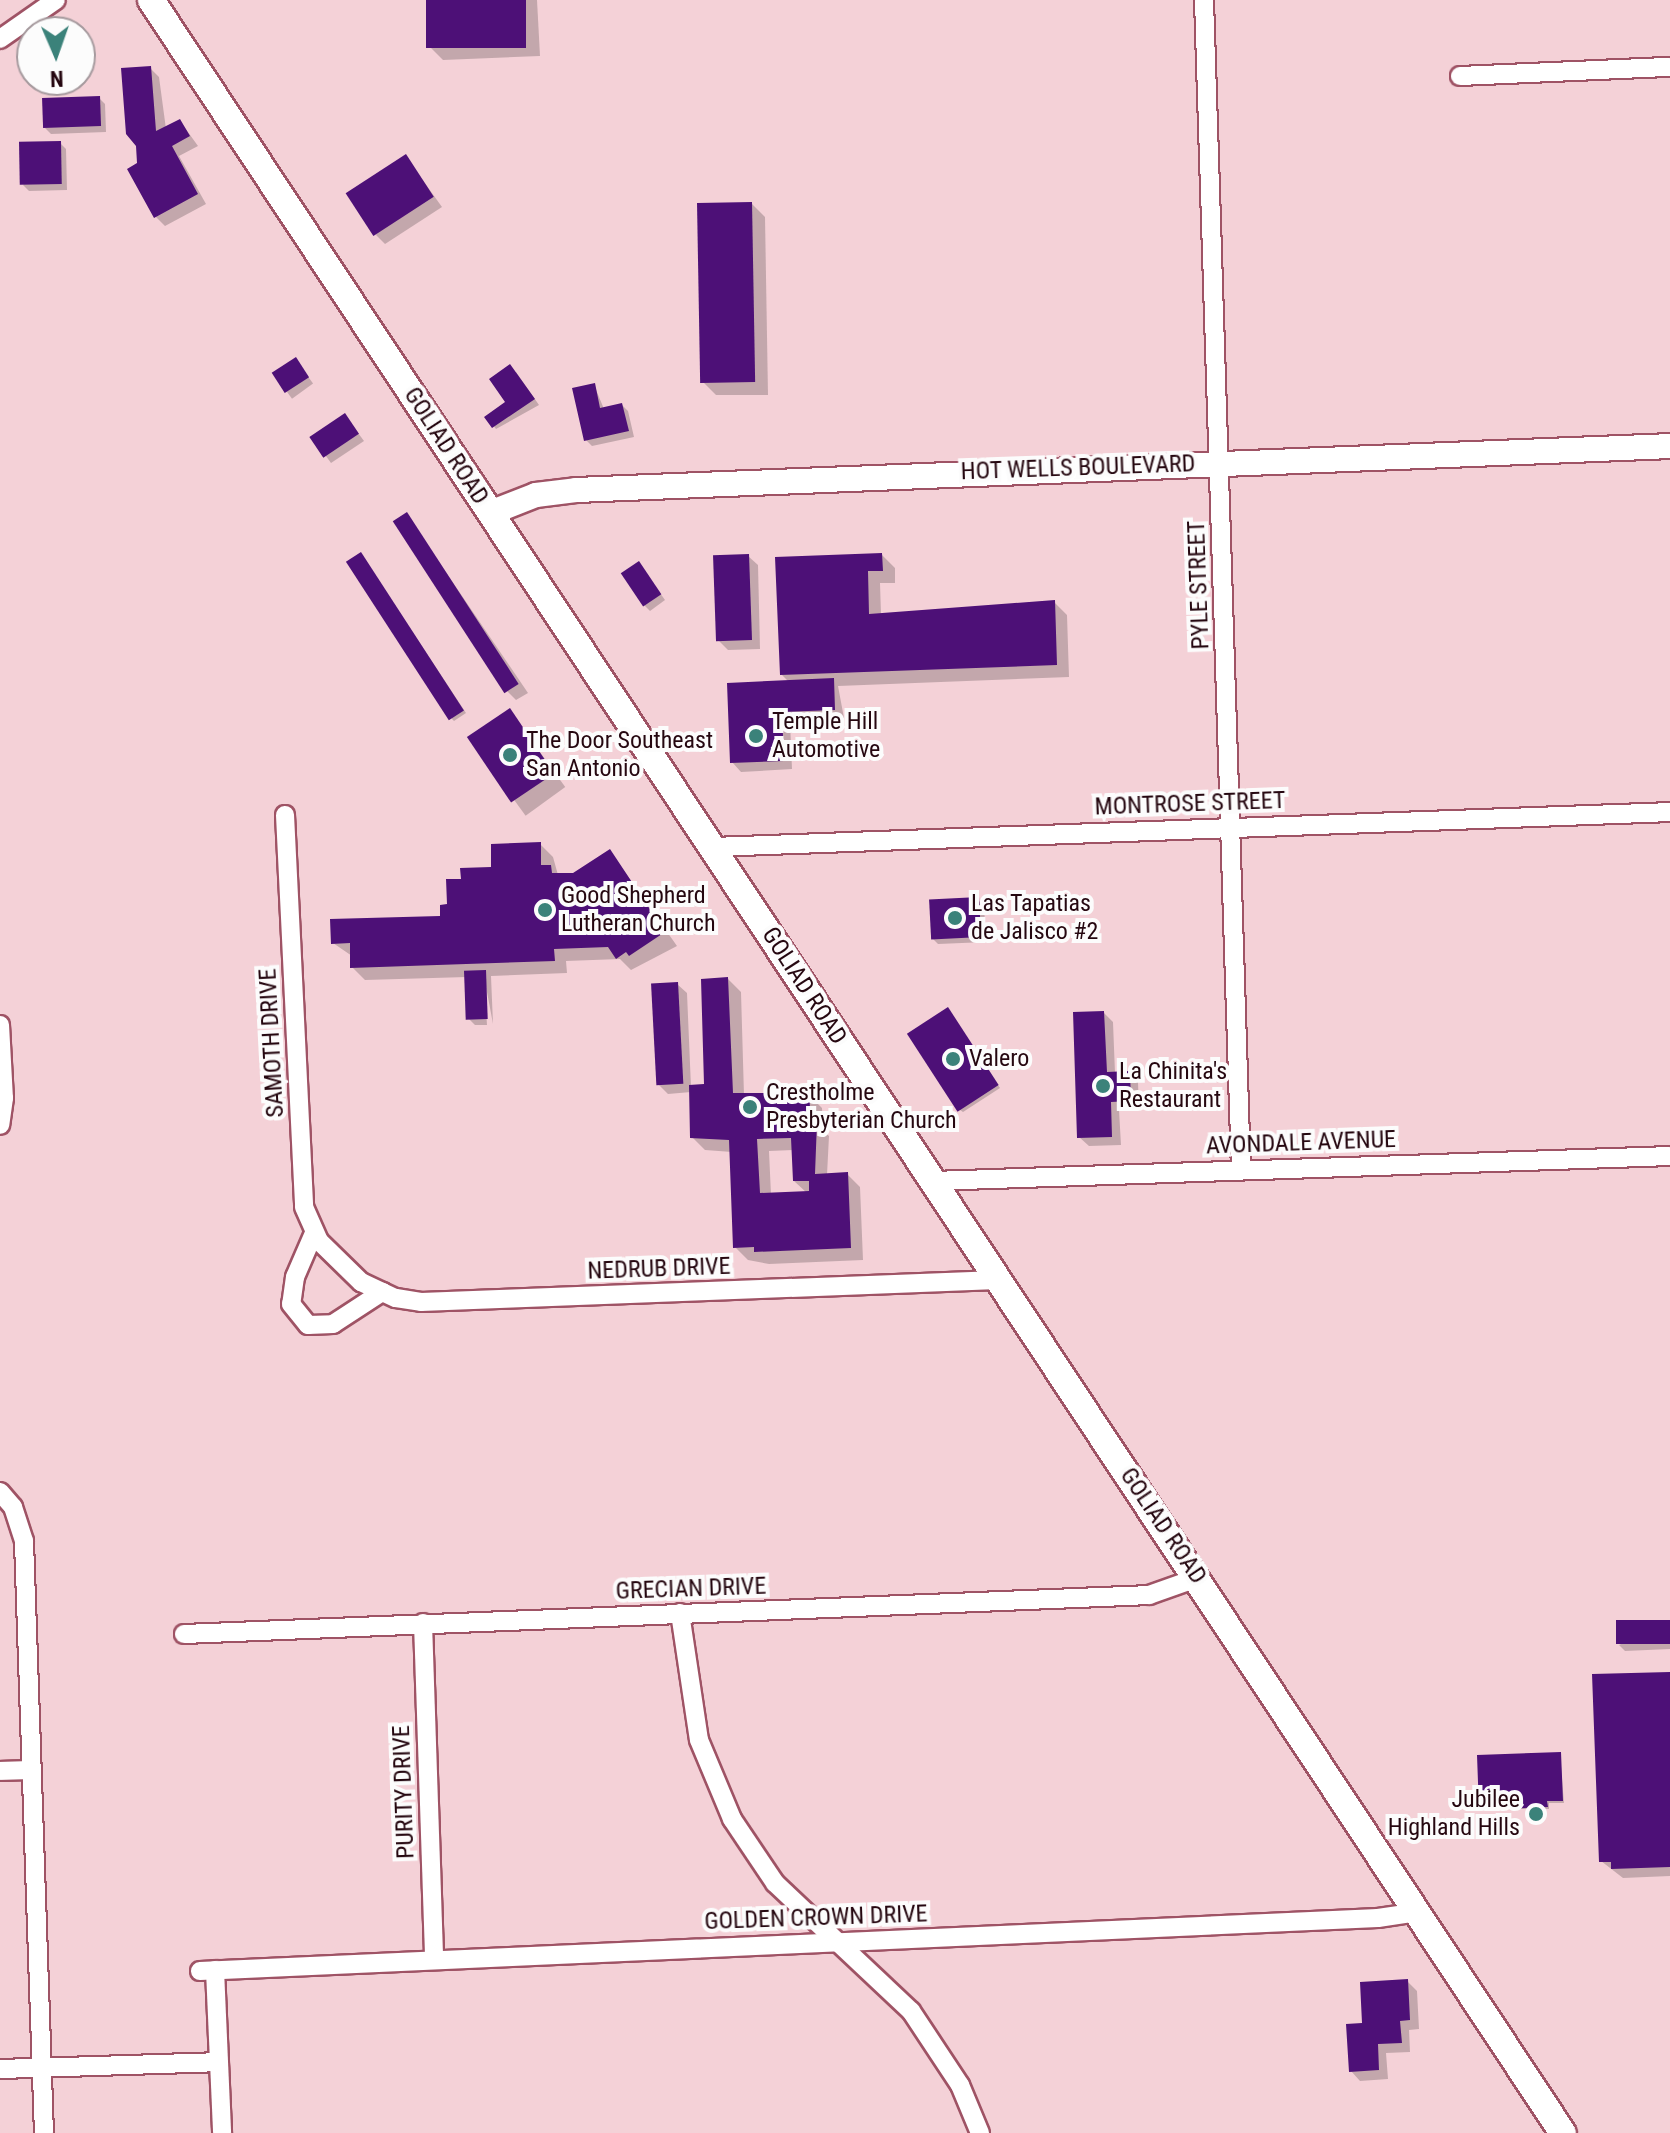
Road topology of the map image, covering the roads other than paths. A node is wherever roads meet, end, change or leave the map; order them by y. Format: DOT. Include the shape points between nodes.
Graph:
graph roads {
  1 [pos="56,0"];
  2 [pos="151,0"];
  3 [pos="1204,0"];
  4 [pos="0,39"];
  5 [pos="1670,67"];
  6 [pos="1460,76"];
  7 [pos="1670,446"];
  8 [pos="1219,462"];
  9 [pos="490,513"];
  10 [pos="1670,812"];
  11 [pos="285,815"];
  12 [pos="1231,826"];
  13 [pos="713,847"];
  14 [pos="0,1025"];
  15 [pos="0,1125"];
  16 [pos="1670,1156"];
  17 [pos="1241,1169"];
  18 [pos="933,1181"];
  19 [pos="314,1233"];
  20 [pos="335,1258"];
  21 [pos="998,1280"];
  22 [pos="382,1292"];
  23 [pos="0,1492"];
  24 [pos="1197,1578"];
  25 [pos="680,1613"];
  26 [pos="423,1623"];
  27 [pos="184,1634"];
  28 [pos="30,1770"];
  29 [pos="0,1771"];
  30 [pos="1418,1912"];
  31 [pos="837,1941"];
  32 [pos="434,1959"];
  33 [pos="218,2062"];
  34 [pos="41,2068"];
  35 [pos="0,2069"];
  36 [pos="44,2133"];
  37 [pos="222,2133"];
  38 [pos="980,2133"];
  39 [pos="1563,2133"];
  1 -- 4 [label="street"];
  2 -- 9 [label="main road, GOLIAD ROAD"];
  3 -- 8 [label="street, PYLE STREET"];
  5 -- 6 [label="street"];
  7 -- 8 [label="street, HOT WELLS BOULEVARD"];
  8 -- 9 [label="street, HOT WELLS BOULEVARD" via="576,490 536,495"];
  8 -- 12 [label="street, PYLE STREET"];
  9 -- 13 [label="main road, GOLIAD ROAD"];
  10 -- 12 [label="street, MONTROSE STREET"];
  11 -- 19 [label="street, SAMOTH DRIVE" via="304,1207"];
  12 -- 13 [label="street, MONTROSE STREET"];
  12 -- 17 [label="street, PYLE STREET"];
  13 -- 18 [label="main road, GOLIAD ROAD"];
  14 -- 15 [label="street"];
  16 -- 17 [label="street, AVONDALE AVENUE"];
  17 -- 18 [label="street, AVONDALE AVENUE"];
  18 -- 21 [label="main road, GOLIAD ROAD"];
  19 -- 20 [label="street, SAMOTH DRIVE"];
  19 -- 22 [label="street" via="295,1277 291,1304 308,1325 333,1324"];
  20 -- 22 [label="street, NEDRUB DRIVE"];
  21 -- 22 [label="street, NEDRUB DRIVE" via="421,1302"];
  21 -- 24 [label="main road, GOLIAD ROAD"];
  23 -- 28 [label="street" via="20,1521 24,1541"];
  24 -- 25 [label="street, GRECIAN DRIVE" via="1149,1595"];
  24 -- 30 [label="main road, GOLIAD ROAD"];
  25 -- 26 [label="street, GRECIAN DRIVE"];
  25 -- 31 [label="street" via="699,1740 732,1819 775,1883"];
  26 -- 27 [label="street, GRECIAN DRIVE"];
  26 -- 32 [label="street, PURITY DRIVE"];
  28 -- 29 [label="street"];
  28 -- 34 [label="street"];
  30 -- 31 [label="street, GOLDEN CROWN DRIVE"];
  30 -- 39 [label="main road, GOLIAD ROAD"];
  31 -- 32 [label="street, GOLDEN CROWN DRIVE"];
  31 -- 38 [label="street" via="911,2011 960,2085"];
  32 -- 33 [label="street, GOLDEN CROWN DRIVE" via="208,1970"];
  33 -- 34 [label="street"];
  33 -- 37 [label="street"];
  34 -- 35 [label="street"];
  34 -- 36 [label="street"];
}
